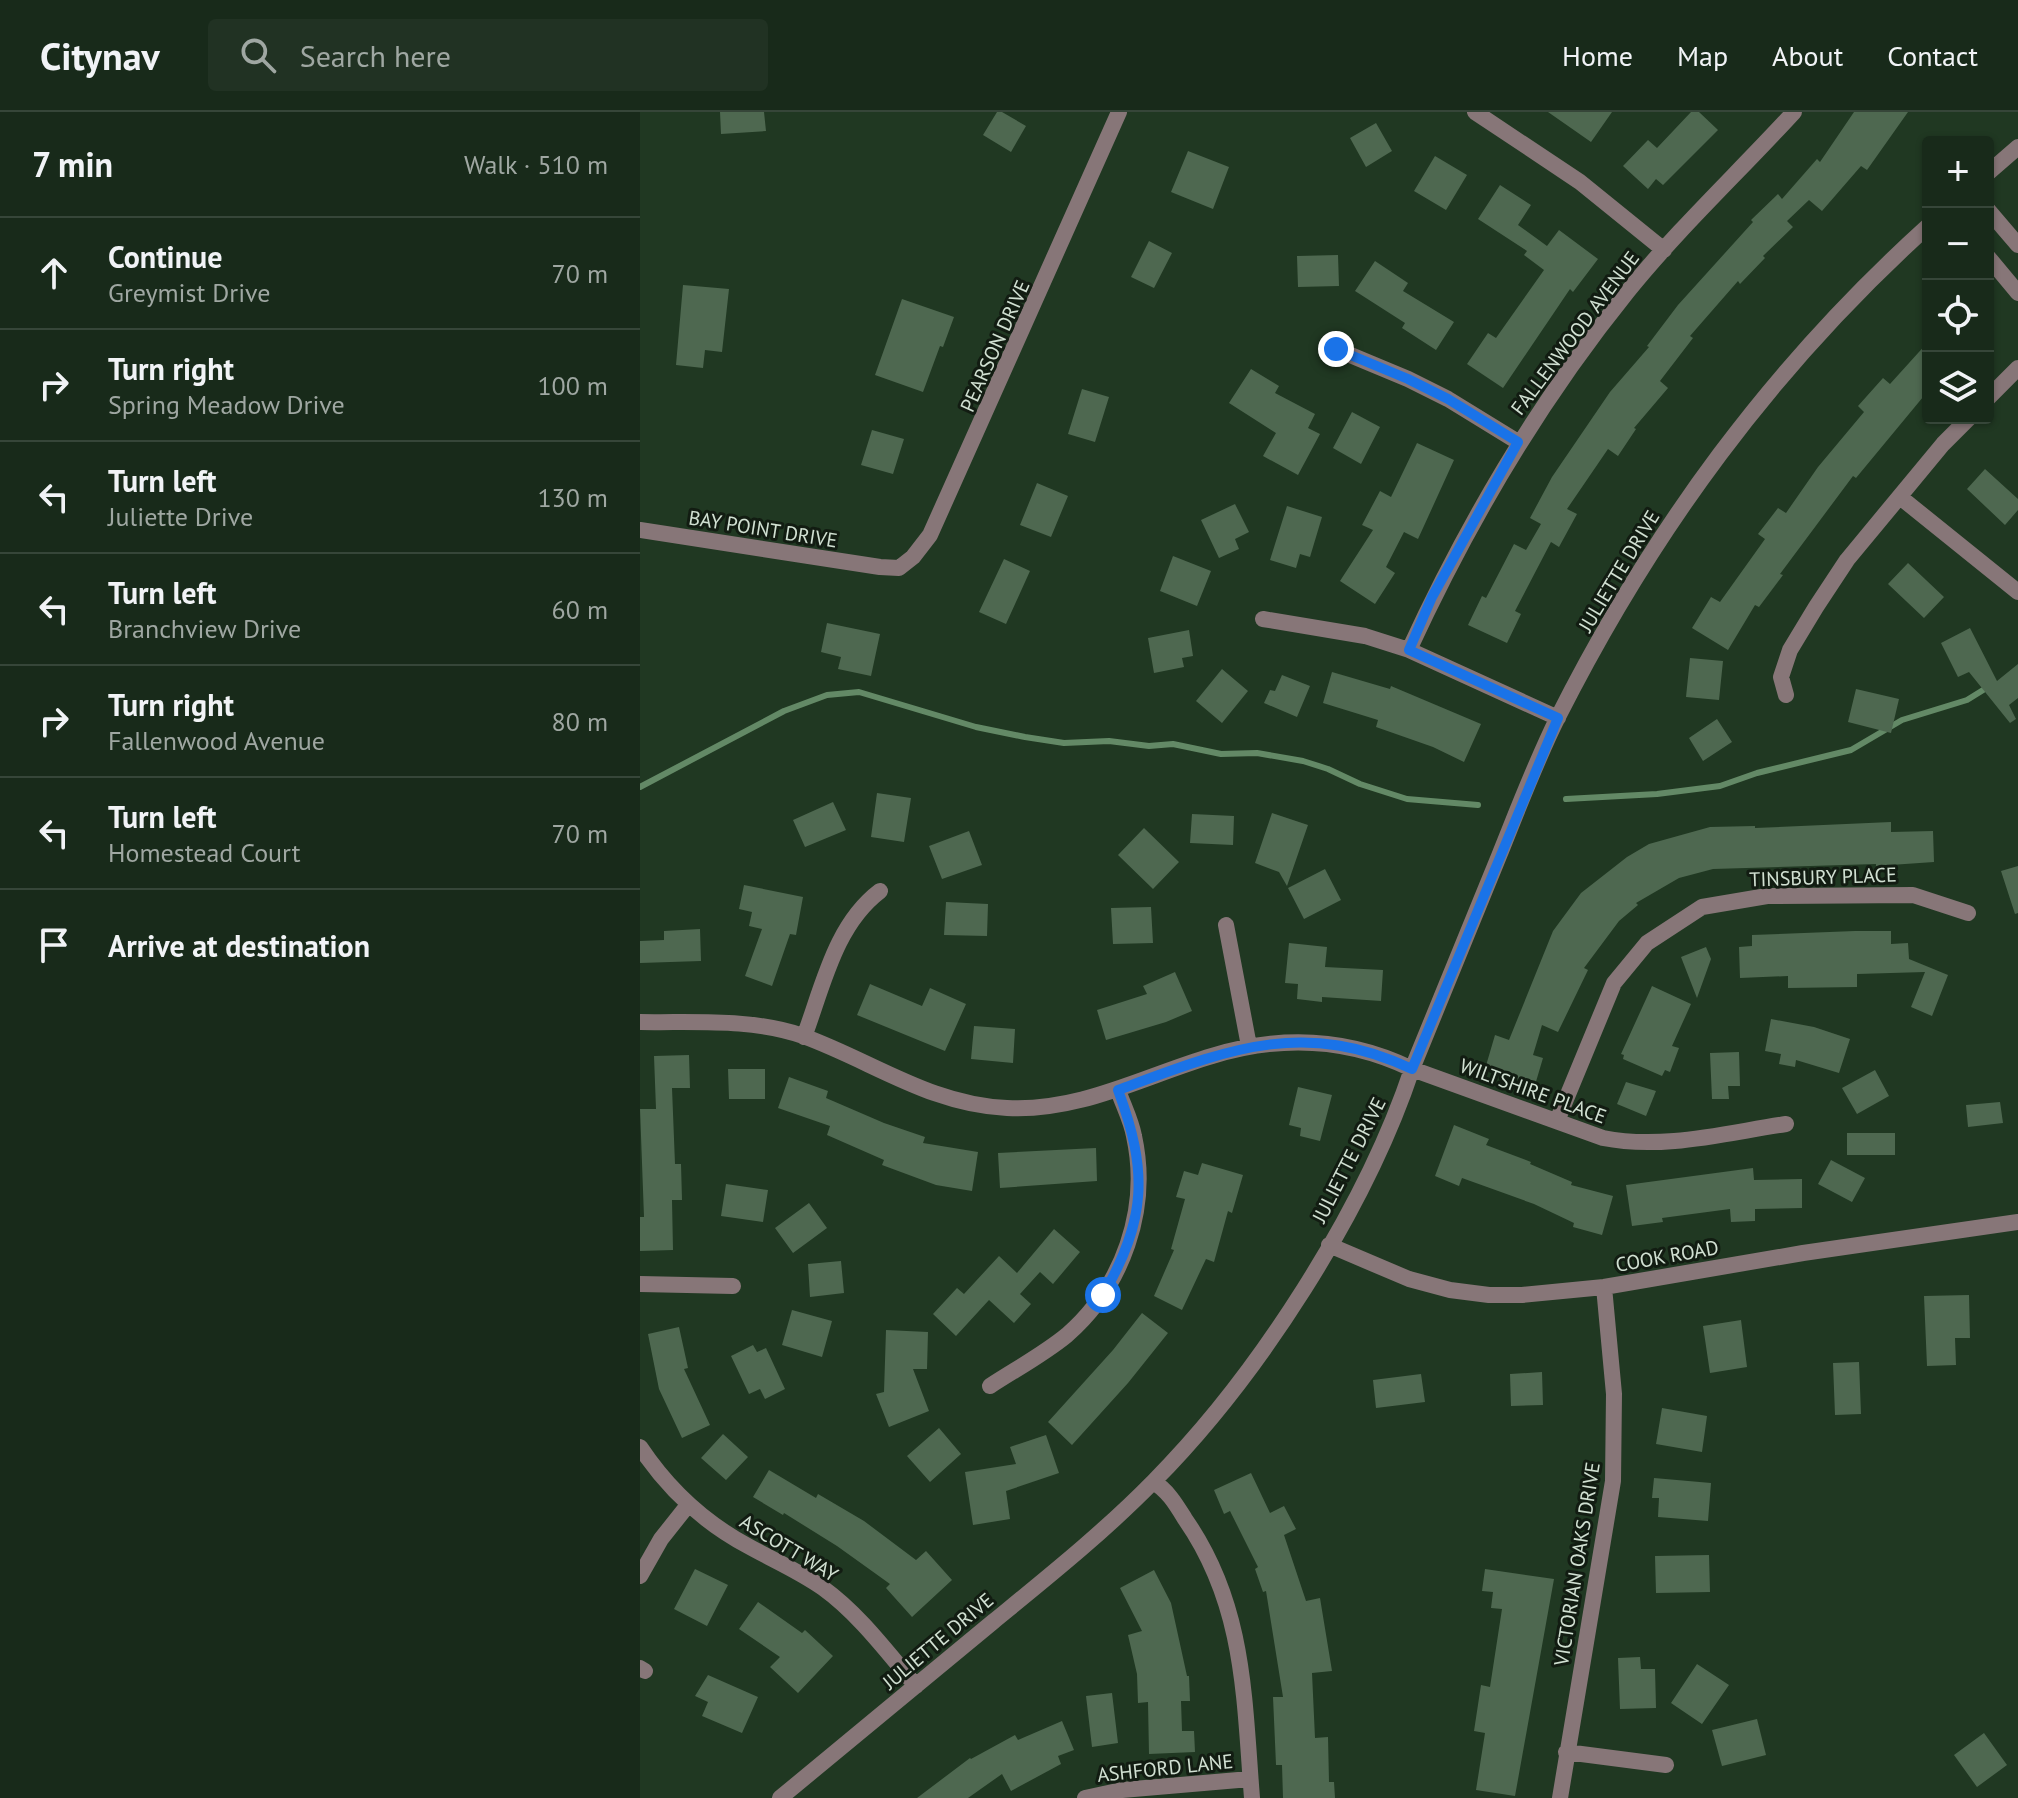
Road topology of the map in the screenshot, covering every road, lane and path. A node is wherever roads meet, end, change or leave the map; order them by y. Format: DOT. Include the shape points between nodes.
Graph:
graph roads {
  1 [pos="1119,112"];
  2 [pos="1475,112"];
  3 [pos="1794,112"];
  4 [pos="2018,147"];
  5 [pos="1994,168"];
  6 [pos="1994,217"];
  7 [pos="1922,232"];
  8 [pos="2018,245"];
  9 [pos="1664,250"];
  10 [pos="1994,264"];
  11 [pos="2018,293"];
  12 [pos="1336,349"];
  13 [pos="2018,368"];
  14 [pos="1994,392"];
  15 [pos="1963,424"];
  16 [pos="1518,442"];
  17 [pos="1900,497"];
  18 [pos="640,530"];
  19 [pos="880,567"];
  20 [pos="2018,592"];
  21 [pos="1263,619"];
  22 [pos="1409,650"];
  23 [pos="1786,695"];
  24 [pos="1558,718"];
  25 [pos="880,891"];
  26 [pos="1968,913"];
  27 [pos="1226,925"];
  28 [pos="640,1022"];
  29 [pos="804,1037"];
  30 [pos="1249,1046"];
  31 [pos="1412,1069"];
  32 [pos="1118,1090"];
  33 [pos="1557,1121"];
  34 [pos="1786,1124"];
  35 [pos="2018,1222"];
  36 [pos="1329,1245"];
  37 [pos="640,1284"];
  38 [pos="733,1286"];
  39 [pos="1604,1287"];
  40 [pos="990,1386"];
  41 [pos="640,1447"];
  42 [pos="1153,1482"];
  43 [pos="688,1505"];
  44 [pos="640,1576"];
  45 [pos="916,1686"];
  46 [pos="1566,1752"];
  47 [pos="1666,1765"];
  48 [pos="1250,1779"];
  49 [pos="780,1798"];
  50 [pos="1085,1798"];
  51 [pos="1252,1798"];
  52 [pos="1560,1798"];
  1 -- 19 [label="street, PEARSON DRIVE" via="930,535 899,568"];
  2 -- 9 [label="street" via="1580,182"];
  3 -- 9 [label="street, FALLENWOOD AVENUE"];
  4 -- 5 [label="street"];
  6 -- 8 [label="street"];
  7 -- 24 [label="street, JULIETTE DRIVE" via="1813,338 1701,478 1650,555"];
  9 -- 16 [label="street, FALLENWOOD AVENUE" via="1573,362"];
  10 -- 11 [label="street"];
  12 -- 16 [label="street" via="1448,399"];
  13 -- 14 [label="street"];
  15 -- 17 [label="street"];
  16 -- 22 [label="street, FALLENWOOD AVENUE" via="1432,597"];
  17 -- 20 [label="street"];
  17 -- 23 [label="street" via="1847,560 1790,650 1781,677"];
  18 -- 19 [label="street, BAY POINT DRIVE"];
  21 -- 22 [label="street" via="1365,636"];
  22 -- 24 [label="street"];
  24 -- 31 [label="street, JULIETTE DRIVE"];
  25 -- 29 [label="street" via="853,917 841,938"];
  26 -- 33 [label="street, TINSBURY PLACE" via="1913,895 1767,896 1702,907 1647,943 1614,983"];
  27 -- 30 [label="street"];
  28 -- 29 [label="street, WILTSHIRE PLACE" via="739,1024"];
  29 -- 32 [label="street, WILTSHIRE PLACE" via="909,1086 974,1105 1041,1108"];
  30 -- 31 [label="street, WILTSHIRE PLACE" via="1310,1042 1348,1047"];
  30 -- 32 [label="street, WILTSHIRE PLACE"];
  31 -- 33 [label="street, WILTSHIRE PLACE"];
  31 -- 36 [label="street, JULIETTE DRIVE" via="1369,1173"];
  32 -- 40 [label="street" via="1134,1134 1139,1169 1138,1203 1119,1267 1103,1295 1065,1336"];
  33 -- 34 [label="street, WILTSHIRE PLACE" via="1603,1138 1656,1144"];
  35 -- 39 [label="street, COOK ROAD"];
  36 -- 39 [label="street, COOK ROAD" via="1450,1290 1522,1295"];
  36 -- 42 [label="street, JULIETTE DRIVE" via="1205,1427"];
  37 -- 38 [label="street"];
  39 -- 46 [label="street, VICTORIAN OAKS DRIVE" via="1614,1394 1613,1481"];
  41 -- 43 [label="street, ASCOTT WAY"];
  42 -- 45 [label="street, JULIETTE DRIVE" via="1090,1542"];
  42 -- 48 [label="street" via="1198,1538 1229,1607 1239,1653"];
  43 -- 44 [label="street"];
  43 -- 45 [label="street, ASCOTT WAY" via="825,1589 871,1632"];
  45 -- 49 [label="street, JULIETTE DRIVE"];
  46 -- 47 [label="street"];
  46 -- 52 [label="street, VICTORIAN OAKS DRIVE"];
  48 -- 50 [label="street, ASHFORD LANE"];
  48 -- 51 [label="street"];
}
